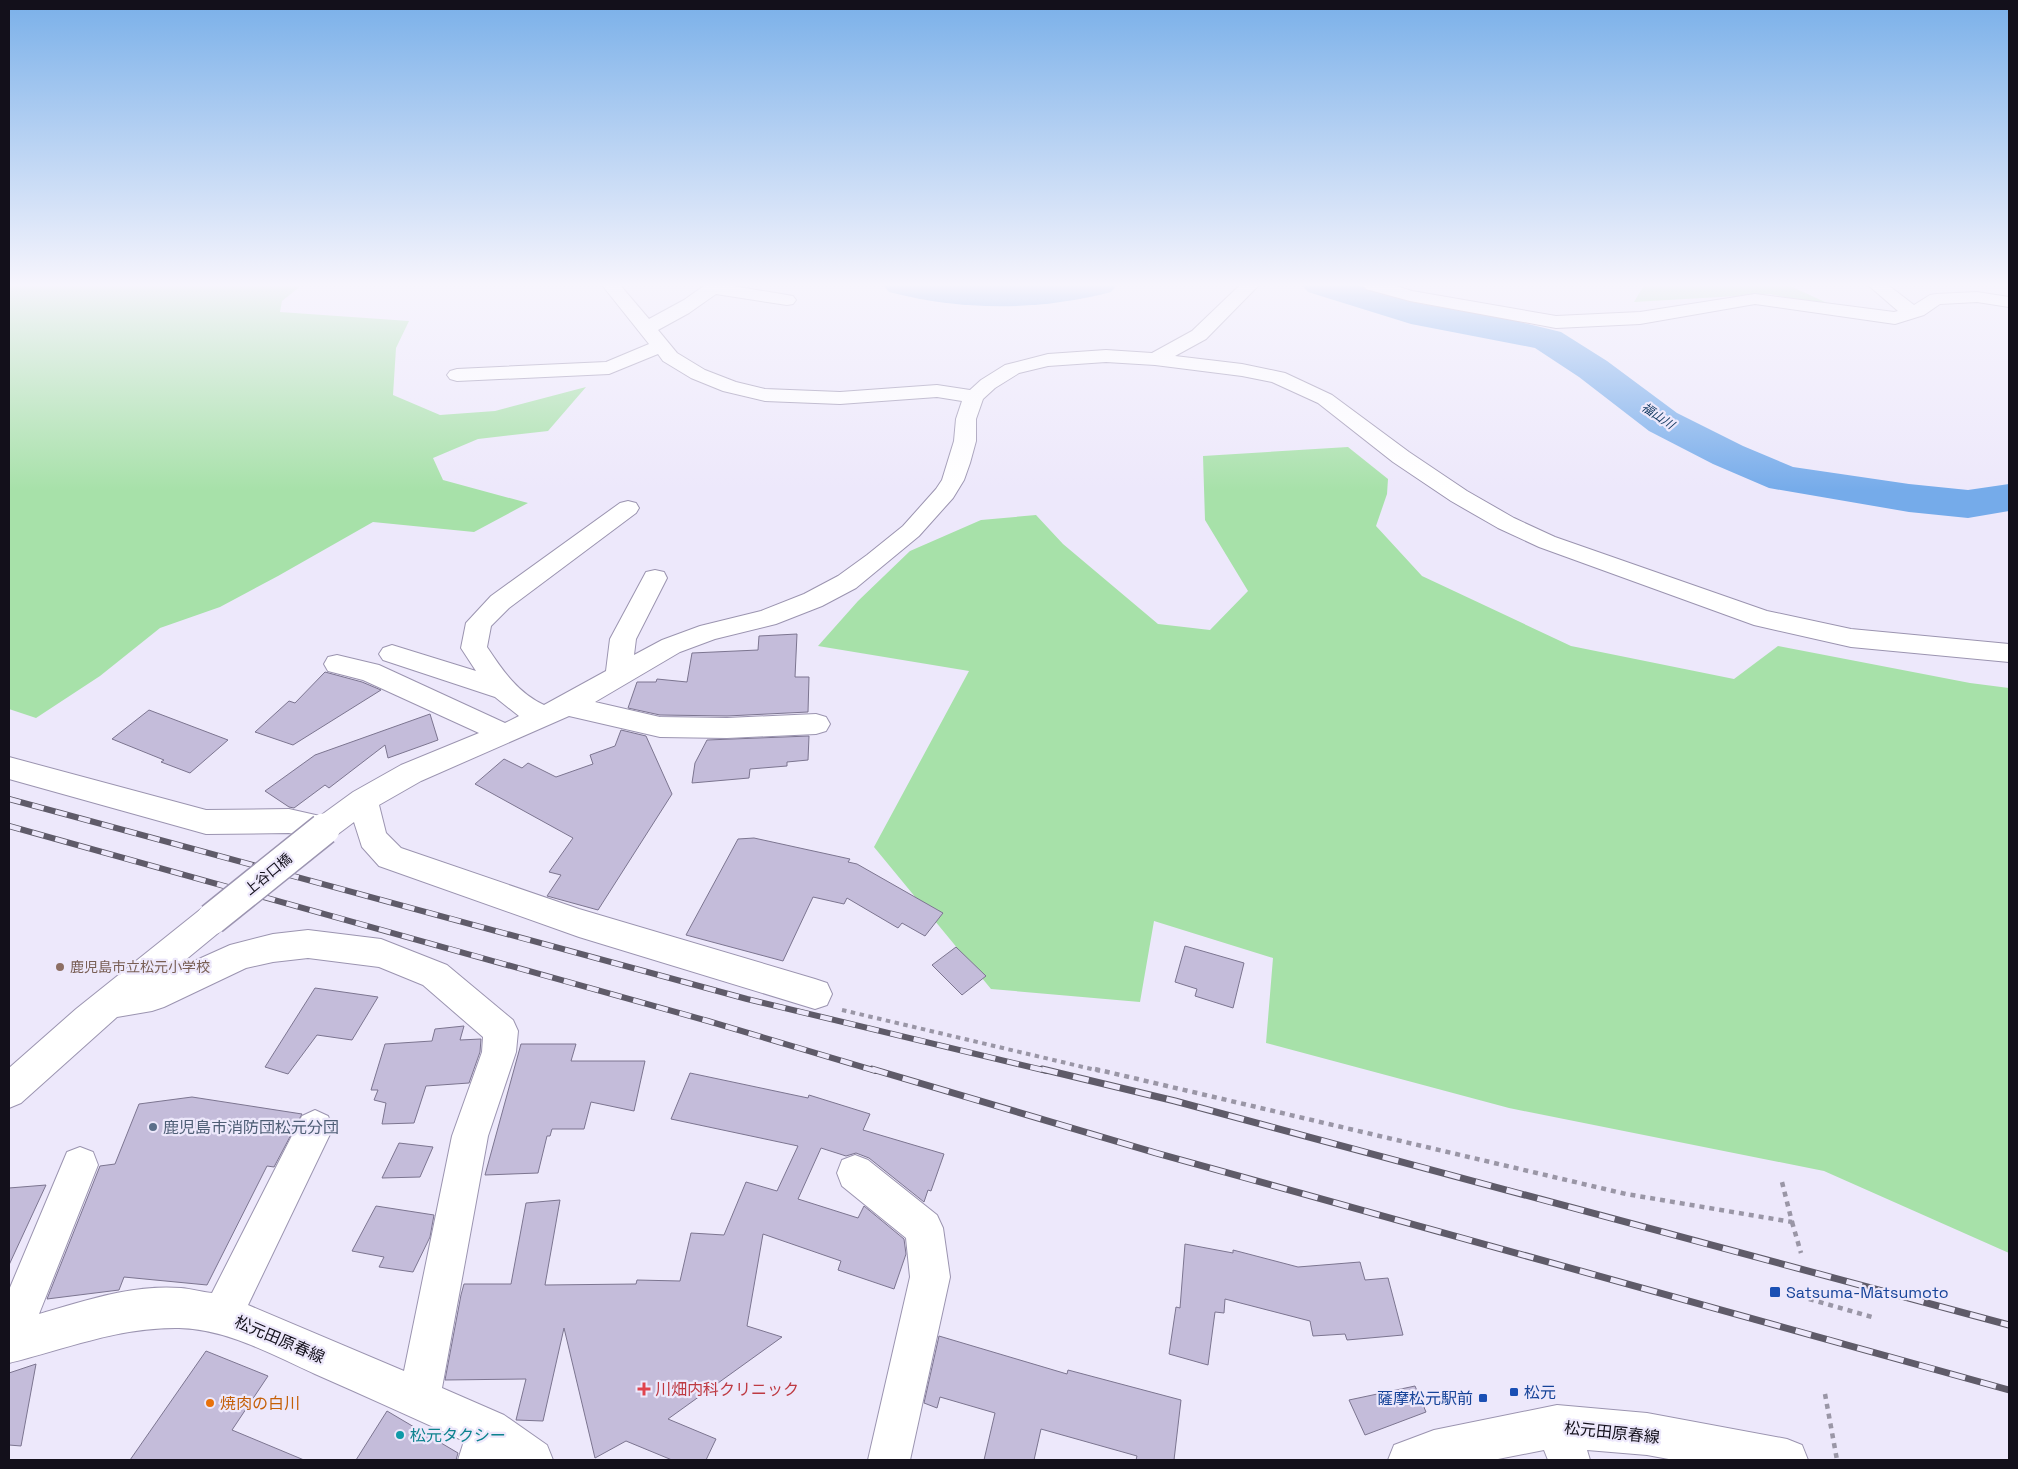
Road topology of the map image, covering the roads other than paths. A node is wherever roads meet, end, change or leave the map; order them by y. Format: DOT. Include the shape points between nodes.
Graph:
graph roads {
  1 [pos="643,354"];
  2 [pos="667,354"];
  3 [pos="1165,354"];
  4 [pos="1155,359"];
  5 [pos="457,375"];
  6 [pos="974,398"];
  7 [pos="628,508"];
  8 [pos="655,578"];
  9 [pos="392,654"];
  10 [pos="2009,654"];
  11 [pos="337,664"];
  12 [pos="619,674"];
  13 [pos="501,689"];
  14 [pos="556,711"];
  15 [pos="816,724"];
  16 [pos="503,735"];
  17 [pos="9,768"];
  18 [pos="363,800"];
  19 [pos="324,829"];
  20 [pos="815,994"];
  21 [pos="110,1003"];
  22 [pos="9,1091"];
  23 [pos="315,1128"];
  24 [pos="80,1165"];
  25 [pos="855,1173"];
  26 [pos="222,1315"];
  27 [pos="9,1338"];
  28 [pos="9,1343"];
  29 [pos="419,1399"];
  30 [pos="1563,1443"];
  31 [pos="484,1445"];
  32 [pos="532,1460"];
  33 [pos="890,1460"];
  34 [pos="1409,1460"];
  35 [pos="1787,1460"];
  1 -- 5 [label="street" via="609,368"];
  2 -- 6 [label="street" via="698,374 730,387 765,395 840,398 937,391"];
  3 -- 4 [label="street"];
  4 -- 6 [label="street" via="1097,356 1048,360 1012,369 988,384"];
  4 -- 10 [label="street" via="1242,370 1278,377 1302,387 1325,399 1459,496 1506,523 1574,552 1762,619 1851,638"];
  6 -- 12 [label="street, 上谷口橋" via="966,419 959,463 946,493 910,531 875,561 847,582 813,600 767,618 709,632 671,646"];
  7 -- 13 [label="street" via="500,602 479,623 474,648"];
  8 -- 12 [label="street" via="624,639"];
  9 -- 13 [label="street"];
  11 -- 16 [label="street" via="370,672"];
  12 -- 14 [label="street, 上谷口橋"];
  13 -- 14 [label="street" via="525,709"];
  14 -- 15 [label="street" via="660,727"];
  14 -- 16 [label="street, 上谷口橋"];
  16 -- 18 [label="street, 上谷口橋" via="410,772"];
  17 -- 19 [label="street" via="206,822 288,820"];
  18 -- 19 [label="street, 上谷口橋"];
  18 -- 20 [label="street" via="373,838 390,858 579,923"];
  19 -- 21 [label="street, 上谷口橋, bridge"];
  21 -- 22 [label="street, 上谷口橋"];
  21 -- 29 [label="street" via="152,996 241,955 308,944 381,953 435,976 501,1031 499,1052 470,1136"];
  23 -- 26 [label="street"];
  24 -- 27 [label="street"];
  25 -- 33 [label="street" via="924,1228 930,1276"];
  26 -- 28 [label="street, 松元田原春線" via="181,1308 148,1309 99,1318"];
  26 -- 29 [label="street, 松元田原春線"];
  29 -- 31 [label="street, 松元田原春線"];
  30 -- 34 [label="street, 松元田原春線" via="1434,1451"];
  30 -- 35 [label="street, 松元田原春線" via="1647,1434"];
  31 -- 32 [label="street, 松元田原春線"];
}
